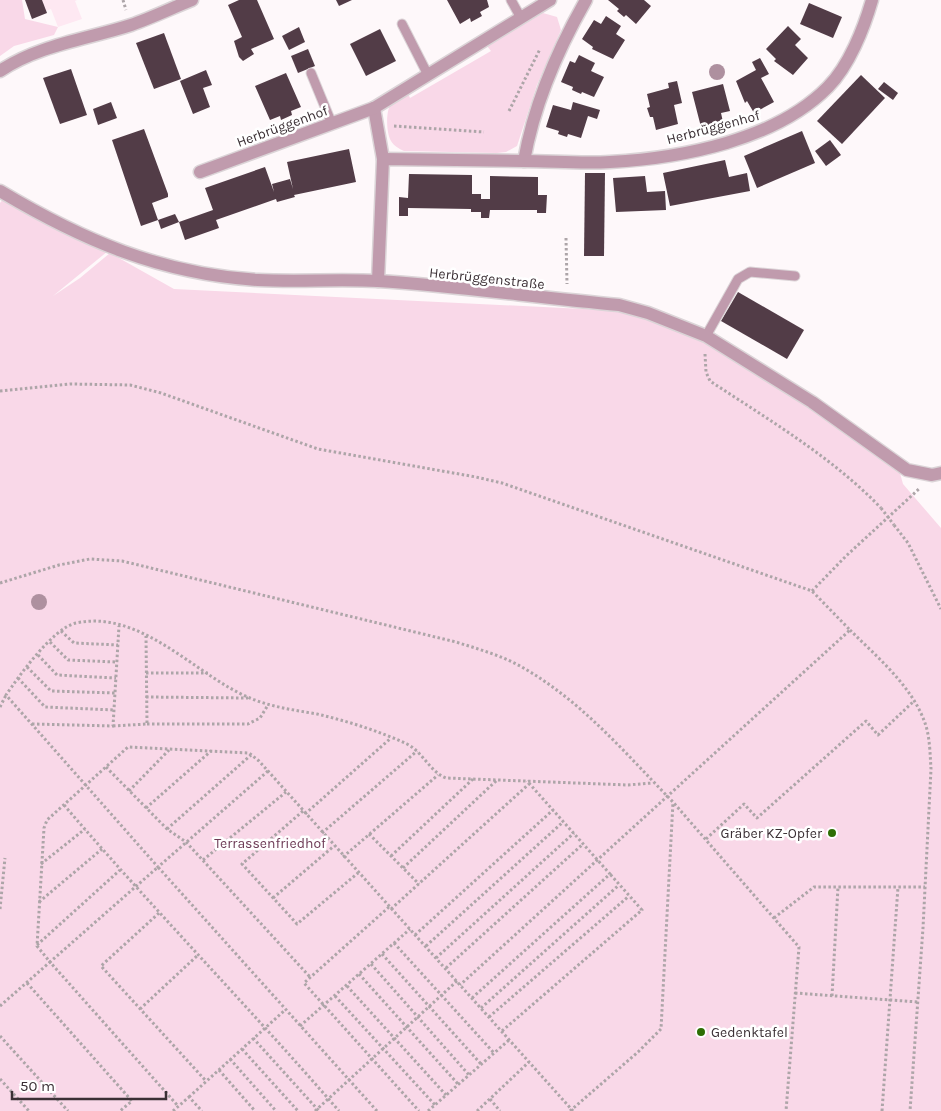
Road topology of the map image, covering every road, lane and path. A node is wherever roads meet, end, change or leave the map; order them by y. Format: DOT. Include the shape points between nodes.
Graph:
graph roads {
  1 [pos="192,0"];
  2 [pos="511,0"];
  3 [pos="550,0"];
  4 [pos="586,0"];
  5 [pos="872,0"];
  6 [pos="521,18"];
  7 [pos="402,24"];
  8 [pos="544,43"];
  9 [pos="0,71"];
  10 [pos="311,73"];
  11 [pos="428,75"];
  12 [pos="374,108"];
  13 [pos="509,111"];
  14 [pos="332,124"];
  15 [pos="376,124"];
  16 [pos="484,132"];
  17 [pos="383,160"];
  18 [pos="524,161"];
  19 [pos="200,172"];
  20 [pos="0,191"];
  21 [pos="566,238"];
  22 [pos="795,276"];
  23 [pos="378,281"];
  24 [pos="567,291"];
  25 [pos="706,336"];
  26 [pos="0,391"];
  27 [pos="936,474"];
  28 [pos="0,583"];
  29 [pos="812,591"];
  30 [pos="941,609"];
  31 [pos="119,626"];
  32 [pos="850,630"];
  33 [pos="61,631"];
  34 [pos="146,636"];
  35 [pos="50,642"];
  36 [pos="118,645"];
  37 [pos="38,655"];
  38 [pos="116,662"];
  39 [pos="27,667"];
  40 [pos="146,673"];
  41 [pos="208,674"];
  42 [pos="18,678"];
  43 [pos="116,678"];
  44 [pos="115,693"];
  45 [pos="6,696"];
  46 [pos="146,697"];
  47 [pos="250,698"];
  48 [pos="914,702"];
  49 [pos="268,705"];
  50 [pos="0,708"];
  51 [pos="114,710"];
  52 [pos="31,724"];
  53 [pos="147,724"];
  54 [pos="113,726"];
  55 [pos="391,738"];
  56 [pos="169,749"];
  57 [pos="211,751"];
  58 [pos="417,751"];
  59 [pos="251,755"];
  60 [pos="106,767"];
  61 [pos="268,771"];
  62 [pos="438,775"];
  63 [pos="473,779"];
  64 [pos="497,780"];
  65 [pos="526,781"];
  66 [pos="652,783"];
  67 [pos="529,784"];
  68 [pos="86,786"];
  69 [pos="130,791"];
  70 [pos="286,792"];
  71 [pos="667,795"];
  72 [pos="673,802"];
  73 [pos="64,805"];
  74 [pos="146,808"];
  75 [pos="553,810"];
  76 [pos="304,812"];
  77 [pos="563,822"];
  78 [pos="85,830"];
  79 [pos="167,830"];
  80 [pos="574,833"];
  81 [pos="322,834"];
  82 [pos="369,834"];
  83 [pos="706,839"];
  84 [pos="186,842"];
  85 [pos="583,844"];
  86 [pos="334,846"];
  87 [pos="102,849"];
  88 [pos="391,856"];
  89 [pos="343,857"];
  90 [pos="5,858"];
  91 [pos="597,859"];
  92 [pos="203,860"];
  93 [pos="41,864"];
  94 [pos="158,867"];
  95 [pos="403,868"];
  96 [pos="120,870"];
  97 [pos="358,873"];
  98 [pos="610,874"];
  99 [pos="419,884"];
  100 [pos="620,885"];
  101 [pos="838,887"];
  102 [pos="898,887"];
  103 [pos="135,888"];
  104 [pos="925,888"];
  105 [pos="629,896"];
  106 [pos="274,898"];
  107 [pos="38,902"];
  108 [pos="390,908"];
  109 [pos="0,909"];
  110 [pos="159,914"];
  111 [pos="774,918"];
  112 [pos="410,930"];
  113 [pos="414,935"];
  114 [pos="394,943"];
  115 [pos="36,946"];
  116 [pos="426,946"];
  117 [pos="382,954"];
  118 [pos="198,955"];
  119 [pos="436,958"];
  120 [pos="50,962"];
  121 [pos="371,964"];
  122 [pos="446,968"];
  123 [pos="359,974"];
  124 [pos="310,977"];
  125 [pos="27,983"];
  126 [pos="459,983"];
  127 [pos="347,986"];
  128 [pos="795,993"];
  129 [pos="442,995"];
  130 [pos="336,996"];
  131 [pos="832,996"];
  132 [pos="472,998"];
  133 [pos="891,1000"];
  134 [pos="918,1002"];
  135 [pos="0,1006"];
  136 [pos="323,1006"];
  137 [pos="428,1007"];
  138 [pos="481,1008"];
  139 [pos="140,1009"];
  140 [pos="285,1010"];
  141 [pos="418,1016"];
  142 [pos="489,1017"];
  143 [pos="300,1026"];
  144 [pos="265,1027"];
  145 [pos="406,1028"];
  146 [pos="502,1031"];
  147 [pos="0,1036"];
  148 [pos="253,1038"];
  149 [pos="394,1039"];
  150 [pos="509,1040"];
  151 [pos="242,1049"];
  152 [pos="384,1049"];
  153 [pos="494,1053"];
  154 [pos="230,1059"];
  155 [pos="372,1060"];
  156 [pos="529,1062"];
  157 [pos="481,1064"];
  158 [pos="219,1070"];
  159 [pos="469,1074"];
  160 [pos="0,1079"];
  161 [pos="206,1081"];
  162 [pos="349,1081"];
  163 [pos="458,1084"];
  164 [pos="446,1095"];
  165 [pos="189,1097"];
  166 [pos="329,1099"];
  167 [pos="490,1099"];
  168 [pos="435,1105"];
  169 [pos="178,1106"];
  170 [pos="317,1110"];
  171 [pos="29,1111"];
  172 [pos="68,1111"];
  173 [pos="120,1111"];
  174 [pos="172,1111"];
  175 [pos="202,1111"];
  176 [pos="255,1111"];
  177 [pos="276,1111"];
  178 [pos="298,1111"];
  179 [pos="339,1111"];
  180 [pos="377,1111"];
  181 [pos="419,1111"];
  182 [pos="428,1111"];
  183 [pos="477,1111"];
  184 [pos="500,1111"];
  185 [pos="571,1111"];
  186 [pos="786,1111"];
  187 [pos="882,1111"];
  188 [pos="910,1111"];
  1 -- 9 [label="street" via="131,25 22,59"];
  2 -- 6 [label="lane"];
  3 -- 6 [label="street, Herbrüggenhof"];
  4 -- 18 [label="street" via="546,84 528,137"];
  5 -- 18 [label="street, Herbrüggenhof" via="854,49 829,86 796,114 758,133 654,158 610,162"];
  6 -- 11 [label="street, Herbrüggenhof"];
  7 -- 11 [label="lane"];
  8 -- 13 [label="path"];
  10 -- 14 [label="lane"];
  11 -- 12 [label="street, Herbrüggenhof"];
  12 -- 14 [label="street, Herbrüggenhof"];
  12 -- 15 [label="street"];
  14 -- 19 [label="street, Herbrüggenhof"];
  15 -- 16 [label="path"];
  15 -- 17 [label="street"];
  17 -- 18 [label="street, Herbrüggenhof"];
  17 -- 23 [label="street"];
  20 -- 23 [label="street, Herbrüggenstraße" via="80,235 136,257 182,269 256,280"];
  21 -- 24 [label="path"];
  22 -- 25 [label="lane" via="750,272 738,279"];
  23 -- 25 [label="street, Herbrüggenstraße" via="619,305"];
  25 -- 27 [label="street, Herbrüggenstraße" via="812,402 907,470"];
  25 -- 30 [label="path, bridge" via="704,360 710,381 861,486 908,543"];
  26 -- 29 [label="path" via="70,384 130,385 318,449 476,476"];
  27 -- 29 [label="path" via="882,521"];
  28 -- 66 [label="path" via="59,564 90,559 122,561 480,649 519,666 556,690 598,724"];
  29 -- 32 [label="path"];
  31 -- 33 [label="path" via="93,621 74,623"];
  31 -- 34 [label="path"];
  31 -- 36 [label="path"];
  32 -- 48 [label="path" via="881,661"];
  32 -- 71 [label="path"];
  33 -- 35 [label="path"];
  33 -- 36 [label="path" via="74,643"];
  34 -- 40 [label="path"];
  34 -- 41 [label="path" via="172,649"];
  35 -- 37 [label="path"];
  35 -- 38 [label="path" via="68,660"];
  36 -- 38 [label="path"];
  37 -- 39 [label="path"];
  37 -- 43 [label="path" via="57,675"];
  38 -- 43 [label="path"];
  39 -- 42 [label="path"];
  39 -- 44 [label="path" via="52,691"];
  40 -- 41 [label="path"];
  40 -- 46 [label="path"];
  41 -- 47 [label="path"];
  42 -- 45 [label="path"];
  42 -- 51 [label="path" via="45,707"];
  43 -- 44 [label="path"];
  44 -- 51 [label="path"];
  45 -- 50 [label="path"];
  45 -- 52 [label="path"];
  46 -- 47 [label="path"];
  46 -- 53 [label="path"];
  47 -- 49 [label="path"];
  48 -- 83 [label="path" via="878,735 866,721 757,818 744,804"];
  48 -- 104 [label="path" via="925,724 931,769"];
  49 -- 53 [label="path" via="260,718 248,724"];
  49 -- 55 [label="path" via="319,715"];
  51 -- 54 [label="path"];
  52 -- 54 [label="path"];
  52 -- 68 [label="path"];
  53 -- 54 [label="path"];
  55 -- 58 [label="path"];
  55 -- 76 [label="path"];
  56 -- 57 [label="path"];
  56 -- 60 [label="path" via="128,747"];
  56 -- 69 [label="path"];
  57 -- 59 [label="path"];
  57 -- 74 [label="path"];
  58 -- 62 [label="path"];
  58 -- 81 [label="path"];
  59 -- 61 [label="path"];
  59 -- 79 [label="path"];
  60 -- 68 [label="path"];
  60 -- 69 [label="path"];
  61 -- 70 [label="path"];
  61 -- 84 [label="path"];
  62 -- 63 [label="path"];
  62 -- 82 [label="path"];
  63 -- 64 [label="path"];
  63 -- 88 [label="path"];
  64 -- 65 [label="path"];
  64 -- 95 [label="path"];
  65 -- 66 [label="path"];
  65 -- 67 [label="path"];
  66 -- 71 [label="path"];
  67 -- 75 [label="path"];
  67 -- 99 [label="path"];
  68 -- 73 [label="path"];
  68 -- 94 [label="path"];
  69 -- 74 [label="path"];
  70 -- 76 [label="path"];
  70 -- 92 [label="path"];
  71 -- 72 [label="path"];
  71 -- 91 [label="path"];
  72 -- 83 [label="path"];
  72 -- 185 [label="path" via="660,1029"];
  73 -- 78 [label="path"];
  73 -- 93 [label="path" via="47,820"];
  74 -- 79 [label="path"];
  75 -- 77 [label="path"];
  75 -- 113 [label="path"];
  76 -- 81 [label="path"];
  76 -- 106 [label="path" via="242,864"];
  77 -- 80 [label="path"];
  77 -- 116 [label="path"];
  78 -- 87 [label="path"];
  78 -- 93 [label="path"];
  79 -- 84 [label="path"];
  80 -- 85 [label="path"];
  80 -- 119 [label="path"];
  81 -- 86 [label="path"];
  82 -- 88 [label="path"];
  82 -- 89 [label="path"];
  83 -- 111 [label="path"];
  84 -- 92 [label="path"];
  84 -- 94 [label="path"];
  85 -- 91 [label="path"];
  85 -- 122 [label="path"];
  86 -- 89 [label="path"];
  86 -- 106 [label="path"];
  87 -- 96 [label="path"];
  87 -- 107 [label="path"];
  88 -- 95 [label="path"];
  89 -- 97 [label="path"];
  90 -- 109 [label="path"];
  91 -- 98 [label="path"];
  91 -- 126 [label="path"];
  92 -- 124 [label="path"];
  93 -- 107 [label="path"];
  94 -- 103 [label="path"];
  94 -- 140 [label="path"];
  95 -- 99 [label="path"];
  96 -- 103 [label="path"];
  96 -- 115 [label="path"];
  97 -- 106 [label="path" via="296,924"];
  97 -- 108 [label="path"];
  98 -- 100 [label="path"];
  98 -- 132 [label="path"];
  99 -- 108 [label="path"];
  100 -- 105 [label="path"];
  100 -- 138 [label="path"];
  101 -- 102 [label="path"];
  101 -- 111 [label="path" via="814,887"];
  101 -- 131 [label="path"];
  102 -- 104 [label="path"];
  102 -- 133 [label="path"];
  103 -- 110 [label="path"];
  103 -- 120 [label="path"];
  104 -- 134 [label="path"];
  105 -- 142 [label="path"];
  105 -- 146 [label="path" via="642,910"];
  107 -- 115 [label="path"];
  108 -- 112 [label="path"];
  108 -- 124 [label="path"];
  110 -- 118 [label="path"];
  110 -- 139 [label="path" via="101,966"];
  111 -- 128 [label="path" via="799,947"];
  112 -- 113 [label="path"];
  112 -- 114 [label="path"];
  113 -- 116 [label="path"];
  114 -- 117 [label="path"];
  114 -- 129 [label="path"];
  115 -- 120 [label="path"];
  116 -- 119 [label="path"];
  117 -- 121 [label="path"];
  117 -- 137 [label="path"];
  118 -- 139 [label="path"];
  118 -- 144 [label="path"];
  119 -- 122 [label="path"];
  120 -- 125 [label="path"];
  120 -- 169 [label="path"];
  121 -- 123 [label="path"];
  121 -- 141 [label="path"];
  122 -- 126 [label="path"];
  123 -- 127 [label="path"];
  123 -- 145 [label="path"];
  124 -- 136 [label="path" via="304,983"];
  125 -- 135 [label="path"];
  125 -- 173 [label="path" via="132,1101"];
  126 -- 129 [label="path"];
  126 -- 132 [label="path"];
  127 -- 130 [label="path"];
  127 -- 149 [label="path"];
  128 -- 131 [label="path"];
  128 -- 186 [label="path"];
  129 -- 137 [label="path"];
  129 -- 153 [label="path"];
  130 -- 136 [label="path"];
  130 -- 152 [label="path"];
  131 -- 133 [label="path"];
  132 -- 138 [label="path"];
  133 -- 134 [label="path"];
  133 -- 187 [label="path"];
  134 -- 188 [label="path"];
  136 -- 143 [label="path"];
  136 -- 155 [label="path"];
  137 -- 141 [label="path"];
  137 -- 157 [label="path"];
  138 -- 142 [label="path"];
  139 -- 161 [label="path"];
  140 -- 143 [label="path"];
  140 -- 144 [label="path"];
  141 -- 145 [label="path"];
  141 -- 159 [label="path"];
  142 -- 146 [label="path"];
  143 -- 162 [label="path"];
  144 -- 148 [label="path"];
  144 -- 166 [label="path"];
  145 -- 149 [label="path"];
  145 -- 163 [label="path"];
  146 -- 150 [label="path"];
  147 -- 172 [label="path"];
  148 -- 151 [label="path"];
  148 -- 170 [label="path"];
  149 -- 152 [label="path"];
  149 -- 164 [label="path"];
  150 -- 153 [label="path"];
  150 -- 156 [label="path"];
  151 -- 154 [label="path"];
  151 -- 178 [label="path"];
  152 -- 155 [label="path"];
  152 -- 168 [label="path"];
  153 -- 157 [label="path"];
  154 -- 158 [label="path"];
  154 -- 177 [label="path"];
  155 -- 162 [label="path"];
  155 -- 181 [label="path"];
  156 -- 167 [label="path"];
  156 -- 185 [label="path"];
  157 -- 159 [label="path"];
  158 -- 161 [label="path"];
  158 -- 176 [label="path"];
  159 -- 163 [label="path"];
  160 -- 171 [label="path"];
  161 -- 165 [label="path"];
  162 -- 166 [label="path"];
  162 -- 180 [label="path"];
  163 -- 164 [label="path"];
  164 -- 168 [label="path"];
  165 -- 169 [label="path"];
  165 -- 175 [label="path"];
  166 -- 170 [label="path"];
  166 -- 179 [label="path"];
  167 -- 183 [label="path"];
  167 -- 184 [label="path"];
  168 -- 182 [label="path"];
  169 -- 174 [label="path"];
}
